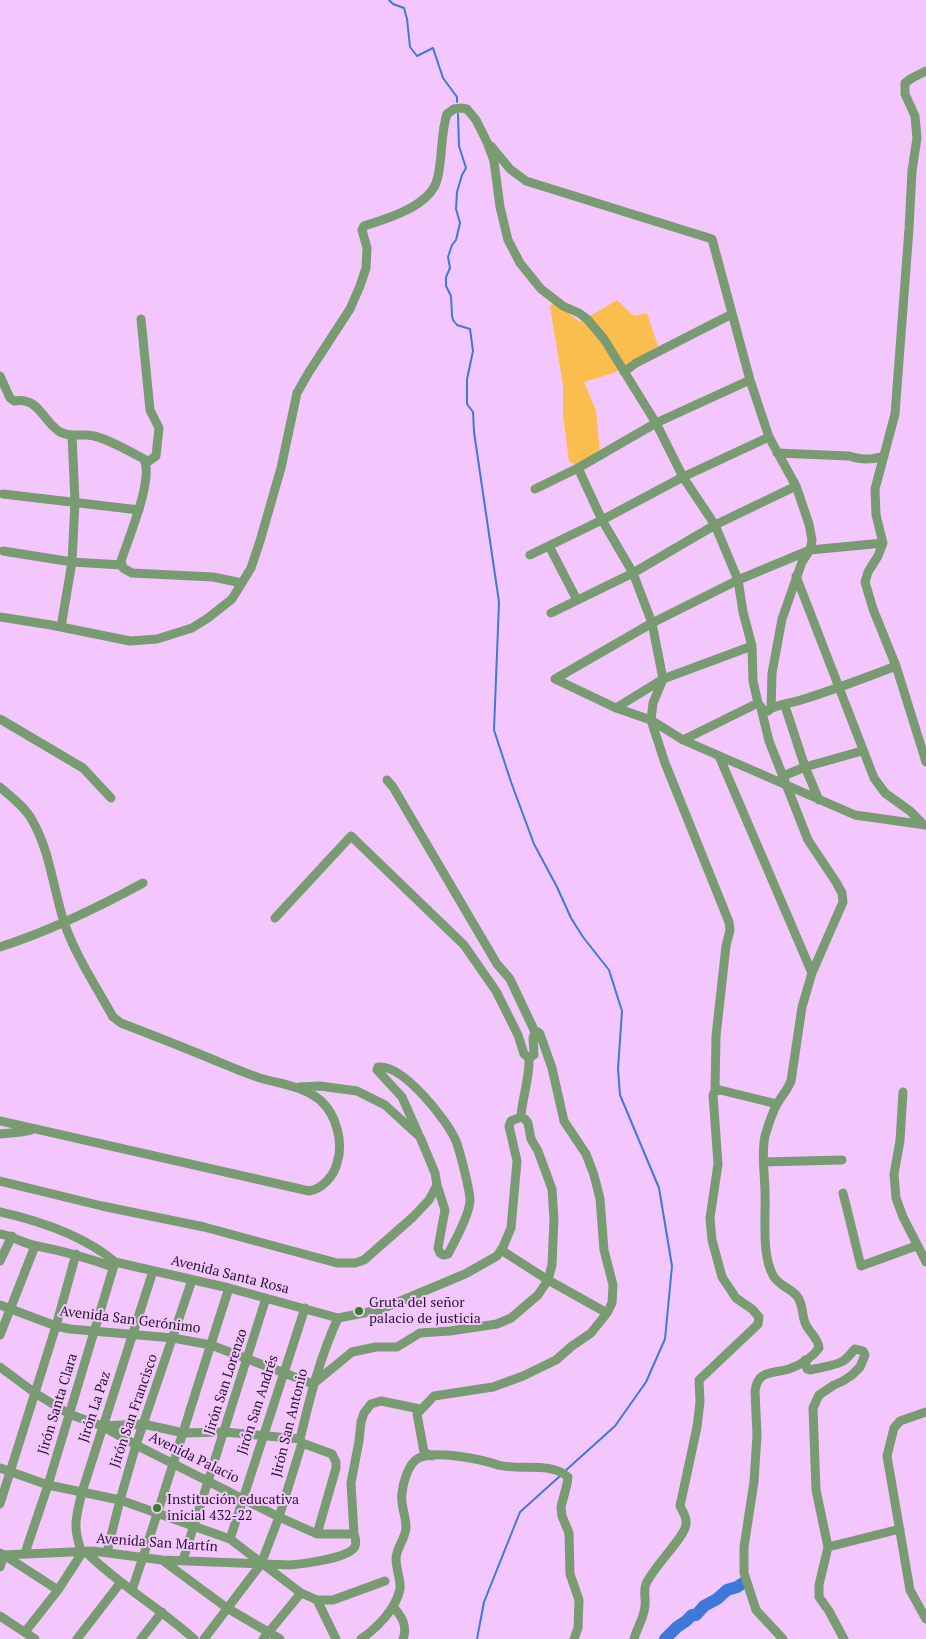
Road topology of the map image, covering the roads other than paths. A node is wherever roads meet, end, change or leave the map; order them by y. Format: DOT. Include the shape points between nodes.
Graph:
graph roads {
  1 [pos="926,71"];
  2 [pos="487,142"];
  3 [pos="732,314"];
  4 [pos="141,318"];
  5 [pos="624,372"];
  6 [pos="0,376"];
  7 [pos="750,380"];
  8 [pos="656,423"];
  9 [pos="72,435"];
  10 [pos="769,437"];
  11 [pos="777,453"];
  12 [pos="884,456"];
  13 [pos="146,463"];
  14 [pos="578,468"];
  15 [pos="683,477"];
  16 [pos="796,486"];
  17 [pos="535,489"];
  18 [pos="4,494"];
  19 [pos="75,502"];
  20 [pos="139,510"];
  21 [pos="602,520"];
  22 [pos="716,526"];
  23 [pos="883,543"];
  24 [pos="549,546"];
  25 [pos="3,550"];
  26 [pos="810,550"];
  27 [pos="530,555"];
  28 [pos="72,562"];
  29 [pos="122,565"];
  30 [pos="634,573"];
  31 [pos="796,576"];
  32 [pos="738,580"];
  33 [pos="242,583"];
  34 [pos="577,600"];
  35 [pos="551,613"];
  36 [pos="0,617"];
  37 [pos="652,623"];
  38 [pos="61,627"];
  39 [pos="752,646"];
  40 [pos="896,666"];
  41 [pos="664,679"];
  42 [pos="840,688"];
  43 [pos="763,706"];
  44 [pos="785,706"];
  45 [pos="616,708"];
  46 [pos="0,719"];
  47 [pos="651,720"];
  48 [pos="683,740"];
  49 [pos="862,750"];
  50 [pos="719,756"];
  51 [pos="926,762"];
  52 [pos="805,767"];
  53 [pos="783,776"];
  54 [pos="387,780"];
  55 [pos="787,786"];
  56 [pos="0,787"];
  57 [pos="111,798"];
  58 [pos="819,800"];
  59 [pos="926,826"];
  60 [pos="143,883"];
  61 [pos="275,918"];
  62 [pos="64,922"];
  63 [pos="0,947"];
  64 [pos="812,973"];
  65 [pos="535,1032"];
  66 [pos="529,1058"];
  67 [pos="299,1087"];
  68 [pos="715,1091"];
  69 [pos="903,1092"];
  70 [pos="777,1104"];
  71 [pos="521,1117"];
  72 [pos="0,1121"];
  73 [pos="34,1129"];
  74 [pos="0,1134"];
  75 [pos="420,1138"];
  76 [pos="842,1160"];
  77 [pos="764,1162"];
  78 [pos="0,1181"];
  79 [pos="436,1186"];
  80 [pos="843,1193"];
  81 [pos="0,1212"];
  82 [pos="0,1234"];
  83 [pos="12,1236"];
  84 [pos="35,1246"];
  85 [pos="916,1246"];
  86 [pos="501,1250"];
  87 [pos="76,1254"];
  88 [pos="0,1261"];
  89 [pos="926,1262"];
  90 [pos="114,1265"];
  91 [pos="153,1271"];
  92 [pos="192,1280"];
  93 [pos="548,1280"];
  94 [pos="229,1288"];
  95 [pos="266,1298"];
  96 [pos="0,1305"];
  97 [pos="305,1308"];
  98 [pos="10,1309"];
  99 [pos="607,1313"];
  100 [pos="338,1318"];
  101 [pos="56,1326"];
  102 [pos="94,1330"];
  103 [pos="133,1334"];
  104 [pos="0,1335"];
  105 [pos="173,1338"];
  106 [pos="211,1345"];
  107 [pos="248,1359"];
  108 [pos="805,1360"];
  109 [pos="0,1367"];
  110 [pos="283,1374"];
  111 [pos="313,1384"];
  112 [pos="35,1394"];
  113 [pos="420,1410"];
  114 [pos="926,1412"];
  115 [pos="69,1414"];
  116 [pos="143,1424"];
  117 [pos="102,1426"];
  118 [pos="224,1432"];
  119 [pos="184,1433"];
  120 [pos="262,1435"];
  121 [pos="301,1440"];
  122 [pos="136,1444"];
  123 [pos="432,1456"];
  124 [pos="172,1463"];
  125 [pos="0,1468"];
  126 [pos="11,1471"];
  127 [pos="208,1480"];
  128 [pos="48,1485"];
  129 [pos="82,1492"];
  130 [pos="243,1498"];
  131 [pos="120,1500"];
  132 [pos="0,1504"];
  133 [pos="156,1514"];
  134 [pos="279,1517"];
  135 [pos="193,1527"];
  136 [pos="900,1530"];
  137 [pos="317,1534"];
  138 [pos="354,1534"];
  139 [pos="230,1539"];
  140 [pos="828,1547"];
  141 [pos="107,1552"];
  142 [pos="25,1553"];
  143 [pos="85,1553"];
  144 [pos="2,1554"];
  145 [pos="143,1557"];
  146 [pos="162,1560"];
  147 [pos="183,1560"];
  148 [pos="261,1564"];
  149 [pos="0,1567"];
  150 [pos="385,1581"];
  151 [pos="121,1582"];
  152 [pos="58,1590"];
  153 [pos="132,1590"];
  154 [pos="301,1593"];
  155 [pos="317,1600"];
  156 [pos="393,1607"];
  157 [pos="227,1608"];
  158 [pos="162,1612"];
  159 [pos="0,1616"];
  160 [pos="926,1619"];
  161 [pos="25,1632"];
  162 [pos="265,1636"];
  163 [pos="35,1639"];
  164 [pos="77,1639"];
  165 [pos="140,1639"];
  166 [pos="194,1639"];
  167 [pos="204,1639"];
  168 [pos="280,1639"];
  169 [pos="336,1639"];
  170 [pos="361,1639"];
  171 [pos="404,1639"];
  172 [pos="574,1639"];
  173 [pos="634,1639"];
  174 [pos="783,1639"];
  175 [pos="844,1639"];
  1 -- 12 [label="street" via="905,84 905,94 915,116 917,138 895,414"];
  2 -- 3 [label="street" via="510,169 526,181 712,239"];
  2 -- 5 [label="street" via="494,161 508,240 520,263 541,289 596,328"];
  2 -- 33 [label="street" via="467,109 454,109 447,114 444,124 437,179 432,191 402,213 364,226 366,268 360,286 350,309 297,393 281,468 260,541"];
  3 -- 5 [label="street"];
  3 -- 7 [label="street"];
  4 -- 13 [label="street" via="150,410 160,432 156,456"];
  5 -- 8 [label="street"];
  6 -- 9 [label="street" via="10,398 30,402 55,428"];
  7 -- 8 [label="street"];
  7 -- 10 [label="street"];
  8 -- 14 [label="street"];
  8 -- 15 [label="street"];
  9 -- 13 [label="street" via="98,437 144,459"];
  9 -- 19 [label="street"];
  10 -- 11 [label="street"];
  10 -- 15 [label="street"];
  11 -- 12 [label="street" via="849,456 860,460"];
  11 -- 16 [label="street"];
  12 -- 23 [label="street" via="875,489 876,516"];
  13 -- 20 [label="street"];
  14 -- 17 [label="street"];
  14 -- 21 [label="street"];
  15 -- 21 [label="street"];
  15 -- 22 [label="street"];
  16 -- 22 [label="street"];
  16 -- 26 [label="street" via="809,524"];
  18 -- 19 [label="street"];
  19 -- 20 [label="street"];
  19 -- 28 [label="street"];
  20 -- 29 [label="street"];
  21 -- 24 [label="street"];
  21 -- 30 [label="street"];
  22 -- 30 [label="street"];
  22 -- 32 [label="street"];
  23 -- 26 [label="street"];
  23 -- 40 [label="street" via="866,582"];
  24 -- 27 [label="street"];
  24 -- 34 [label="street"];
  25 -- 28 [label="street"];
  26 -- 31 [label="street"];
  26 -- 32 [label="street"];
  28 -- 29 [label="street"];
  28 -- 38 [label="street"];
  29 -- 33 [label="street" via="132,572 213,577"];
  30 -- 34 [label="street"];
  30 -- 37 [label="street"];
  31 -- 42 [label="street"];
  31 -- 43 [label="street" via="782,619"];
  32 -- 37 [label="street"];
  32 -- 39 [label="street"];
  33 -- 38 [label="street" via="232,599 208,618 192,628 157,639 130,641"];
  34 -- 35 [label="street"];
  36 -- 38 [label="street"];
  37 -- 41 [label="street"];
  37 -- 45 [label="street" via="555,679"];
  39 -- 41 [label="street"];
  39 -- 43 [label="street" via="754,681"];
  40 -- 42 [label="street"];
  40 -- 51 [label="street"];
  41 -- 45 [label="street"];
  41 -- 47 [label="street" via="653,703"];
  42 -- 44 [label="street"];
  42 -- 49 [label="street"];
  43 -- 44 [label="street"];
  43 -- 48 [label="street"];
  43 -- 53 [label="street" via="769,741"];
  44 -- 52 [label="street"];
  45 -- 47 [label="street"];
  46 -- 57 [label="street" via="83,768"];
  47 -- 48 [label="street"];
  47 -- 68 [label="street" via="729,922 716,1036"];
  48 -- 50 [label="street"];
  49 -- 52 [label="street"];
  49 -- 59 [label="street" via="879,787"];
  50 -- 55 [label="street"];
  50 -- 64 [label="street"];
  52 -- 53 [label="street"];
  52 -- 58 [label="street"];
  53 -- 55 [label="street"];
  54 -- 65 [label="street" via="497,964 510,979"];
  55 -- 58 [label="street"];
  55 -- 64 [label="street" via="808,840 842,893 843,902"];
  56 -- 62 [label="street" via="32,819 41,839"];
  58 -- 59 [label="street" via="854,815"];
  60 -- 62 [label="street"];
  61 -- 66 [label="street" via="351,836 464,945 496,991 524,1054"];
  62 -- 63 [label="street"];
  62 -- 67 [label="street" via="113,1017 260,1078"];
  64 -- 70 [label="street" via="802,1007 791,1081"];
  65 -- 66 [label="street" via="534,1055"];
  65 -- 99 [label="street" via="540,1034 552,1068 564,1121 586,1154 596,1183 604,1250 613,1285 612,1303"];
  66 -- 71 [label="street" via="530,1070"];
  67 -- 73 [label="street" via="320,1100 332,1114 338,1128 339,1158 336,1167 316,1190"];
  67 -- 75 [label="street" via="358,1091 385,1105"];
  68 -- 70 [label="street"];
  68 -- 173 [label="street" via="718,1164 710,1218 712,1240 722,1277 736,1298 759,1317 758,1324 699,1380 697,1427 680,1506 687,1522 686,1529 645,1586 646,1605"];
  69 -- 85 [label="street" via="894,1174 896,1198"];
  70 -- 77 [label="street" via="765,1135"];
  71 -- 86 [label="street" via="511,1121 509,1126 517,1162 511,1228"];
  71 -- 93 [label="street" via="528,1123 531,1139 552,1189 554,1220"];
  72 -- 73 [label="street"];
  73 -- 74 [label="street"];
  75 -- 79 [label="street" via="435,1173"];
  75 -- 79 [label="street" via="402,1097 377,1070 378,1067 387,1068 411,1083 438,1112 456,1141 470,1204 453,1245 448,1254 443,1255 438,1248 445,1210"];
  76 -- 77 [label="street"];
  77 -- 108 [label="street" via="766,1232 771,1270 780,1284 792,1291 803,1306 806,1325 817,1339 819,1348"];
  78 -- 79 [label="street" via="204,1227 337,1263 364,1260 413,1217 429,1200"];
  80 -- 85 [label="street" via="861,1266"];
  81 -- 90 [label="street" via="50,1226 102,1251"];
  82 -- 83 [label="street"];
  83 -- 84 [label="street"];
  83 -- 88 [label="street"];
  84 -- 87 [label="street"];
  84 -- 98 [label="street"];
  85 -- 89 [label="street"];
  86 -- 93 [label="street"];
  86 -- 100 [label="street" via="486,1264 389,1306"];
  87 -- 90 [label="street"];
  87 -- 101 [label="street"];
  90 -- 91 [label="street, Avenida Santa Rosa"];
  90 -- 102 [label="street, Jirón Santa Clara"];
  91 -- 92 [label="street, Avenida Santa Rosa"];
  91 -- 103 [label="street, Jirón La Paz"];
  92 -- 94 [label="street, Avenida Santa Rosa"];
  92 -- 105 [label="street, Jirón San Francisco"];
  93 -- 99 [label="street"];
  93 -- 111 [label="street" via="538,1295 510,1318 497,1324 420,1332 397,1347 352,1352"];
  94 -- 95 [label="street, Avenida Santa Rosa"];
  94 -- 106 [label="street"];
  95 -- 97 [label="street, Avenida Santa Rosa"];
  95 -- 107 [label="street, Jirón San Lorenzo"];
  96 -- 98 [label="street, Avenida San Gerónimo"];
  97 -- 100 [label="street, Avenida Santa Rosa"];
  97 -- 110 [label="street, Jirón San Andrés"];
  98 -- 101 [label="street, Avenida San Gerónimo"];
  98 -- 104 [label="street"];
  99 -- 113 [label="street" via="591,1333 556,1360 493,1388 434,1396"];
  100 -- 111 [label="street, Jirón San Antonio"];
  101 -- 102 [label="street, Avenida San Gerónimo"];
  101 -- 112 [label="street"];
  102 -- 103 [label="street, Avenida San Gerónimo"];
  102 -- 115 [label="street, Jirón Santa Clara"];
  103 -- 105 [label="street, Avenida San Gerónimo"];
  103 -- 117 [label="street, Jirón La Paz"];
  105 -- 106 [label="street, Avenida San Gerónimo"];
  105 -- 116 [label="street, Jirón San Francisco"];
  106 -- 107 [label="street, Avenida San Gerónimo"];
  106 -- 119 [label="street"];
  107 -- 110 [label="street, Avenida San Gerónimo"];
  107 -- 118 [label="street, Jirón San Lorenzo"];
  108 -- 140 [label="street" via="810,1370 839,1363 855,1349 865,1355 852,1375 819,1394 813,1408 816,1490"];
  108 -- 174 [label="street" via="788,1369 763,1375 755,1391 758,1435 744,1547 744,1573 756,1610"];
  109 -- 112 [label="street"];
  110 -- 111 [label="street, Avenida San Gerónimo"];
  110 -- 120 [label="street, Jirón San Andrés"];
  111 -- 121 [label="street, Jirón San Antonio"];
  112 -- 115 [label="street, Avenida Palacio"];
  112 -- 126 [label="street"];
  113 -- 123 [label="street" via="417,1414 424,1452"];
  113 -- 138 [label="street" via="381,1400 371,1404 364,1413 351,1483"];
  114 -- 136 [label="street" via="900,1421 894,1428 887,1456"];
  115 -- 117 [label="street, Avenida Palacio"];
  115 -- 128 [label="street, Jirón Santa Clara"];
  116 -- 117 [label="street"];
  116 -- 119 [label="street"];
  116 -- 122 [label="street, Jirón San Francisco"];
  117 -- 122 [label="street, Avenida Palacio"];
  117 -- 129 [label="street, Jirón La Paz"];
  118 -- 119 [label="street"];
  118 -- 120 [label="street"];
  118 -- 127 [label="street, Jirón San Lorenzo"];
  119 -- 124 [label="street"];
  120 -- 121 [label="street"];
  120 -- 130 [label="street, Jirón San Andrés"];
  121 -- 134 [label="street, Jirón San Antonio"];
  121 -- 137 [label="street" via="332,1454 336,1462"];
  122 -- 124 [label="street, Avenida Palacio"];
  122 -- 131 [label="street, Jirón San Francisco"];
  123 -- 156 [label="street" via="421,1457 410,1466 402,1492 406,1528 396,1558 400,1589"];
  123 -- 172 [label="street" via="474,1458 504,1466 543,1468 564,1474 567,1484 562,1516 568,1533 570,1574 580,1600"];
  124 -- 127 [label="street, Avenida Palacio"];
  124 -- 133 [label="street"];
  125 -- 126 [label="street"];
  126 -- 128 [label="street"];
  126 -- 132 [label="street"];
  127 -- 130 [label="street, Avenida Palacio"];
  127 -- 135 [label="street, Jirón San Lorenzo"];
  128 -- 129 [label="street"];
  128 -- 142 [label="street, Jirón Santa Clara"];
  129 -- 131 [label="street"];
  129 -- 143 [label="street, Jirón La Paz" via="75,1523 76,1537"];
  130 -- 134 [label="street, Avenida Palacio"];
  130 -- 139 [label="street, Jirón San Andrés"];
  131 -- 133 [label="street"];
  131 -- 141 [label="street, Jirón San Francisco"];
  133 -- 135 [label="street"];
  133 -- 145 [label="street"];
  134 -- 137 [label="street, Avenida Palacio"];
  134 -- 148 [label="street, Jirón San Antonio"];
  135 -- 139 [label="street"];
  135 -- 147 [label="street, Jirón San Lorenzo"];
  136 -- 140 [label="street"];
  136 -- 160 [label="street" via="910,1590"];
  137 -- 138 [label="street, Avenida Palacio"];
  138 -- 148 [label="street" via="354,1549 344,1554 307,1563"];
  139 -- 148 [label="street"];
  140 -- 175 [label="street" via="819,1597"];
  141 -- 143 [label="street, Avenida San Martín"];
  141 -- 145 [label="street, Avenida San Martín"];
  142 -- 143 [label="street, Avenida San Martín"];
  142 -- 144 [label="street, Avenida San Martín"];
  143 -- 151 [label="street"];
  143 -- 152 [label="street"];
  144 -- 149 [label="street"];
  144 -- 152 [label="street"];
  145 -- 146 [label="street, Avenida San Martín"];
  145 -- 153 [label="street"];
  146 -- 147 [label="street, Avenida San Martín"];
  146 -- 157 [label="street"];
  147 -- 148 [label="street, Avenida San Martín"];
  148 -- 154 [label="street"];
  148 -- 157 [label="street, Jirón San Antonio"];
  150 -- 155 [label="street" via="333,1600"];
  151 -- 153 [label="street"];
  151 -- 164 [label="street"];
  152 -- 161 [label="street"];
  153 -- 158 [label="street"];
  154 -- 155 [label="street"];
  154 -- 162 [label="street"];
  155 -- 169 [label="street"];
  156 -- 170 [label="street"];
  156 -- 171 [label="street" via="405,1624"];
  157 -- 162 [label="street"];
  157 -- 167 [label="street, Jirón San Antonio"];
  158 -- 165 [label="street"];
  158 -- 166 [label="street"];
  159 -- 161 [label="street"];
  161 -- 163 [label="street"];
  162 -- 168 [label="street"];
}
